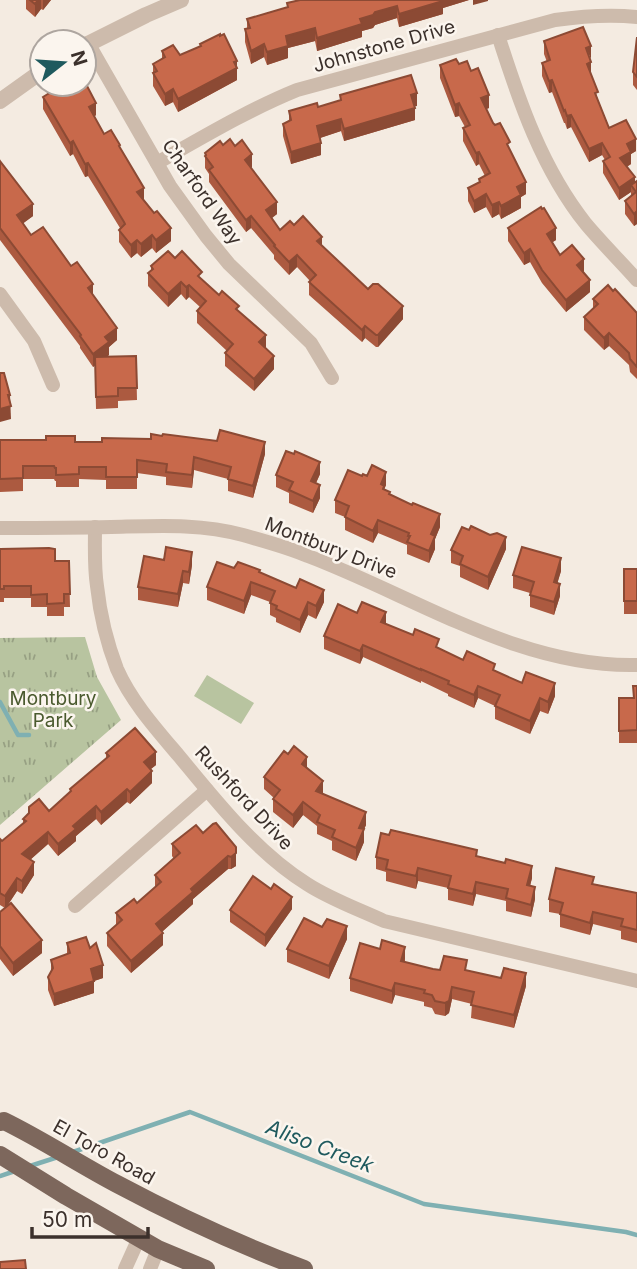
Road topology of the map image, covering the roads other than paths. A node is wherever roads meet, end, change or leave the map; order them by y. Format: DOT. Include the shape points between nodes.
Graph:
graph roads {
  1 [pos="181,0"];
  2 [pos="637,17"];
  3 [pos="498,35"];
  4 [pos="98,38"];
  5 [pos="98,64"];
  6 [pos="28,81"];
  7 [pos="0,101"];
  8 [pos="157,163"];
  9 [pos="637,279"];
  10 [pos="1,299"];
  11 [pos="332,377"];
  12 [pos="52,385"];
  13 [pos="95,527"];
  14 [pos="0,528"];
  15 [pos="637,665"];
  16 [pos="206,790"];
  17 [pos="75,906"];
  18 [pos="637,981"];
  19 [pos="0,1122"];
  20 [pos="0,1155"];
  21 [pos="139,1238"];
  22 [pos="158,1249"];
  23 [pos="125,1269"];
  24 [pos="150,1269"];
  25 [pos="206,1269"];
  26 [pos="304,1269"];
  1 -- 4 [label="street"];
  2 -- 3 [label="street, Johnstone Drive" via="573,17"];
  3 -- 8 [label="street, Johnstone Drive" via="297,90"];
  3 -- 9 [label="street" via="544,156 585,223"];
  5 -- 8 [label="street, Charford Way"];
  6 -- 7 [label="street"];
  8 -- 11 [label="street, Charford Way" via="205,236 311,343"];
  10 -- 12 [label="street" via="34,341"];
  13 -- 14 [label="street, Montbury Drive"];
  13 -- 15 [label="street, Montbury Drive" via="186,526 242,534 308,555 500,639 594,663"];
  13 -- 16 [label="street, Rushford Drive" via="96,586 118,671 135,700"];
  16 -- 17 [label="street"];
  16 -- 18 [label="street, Rushford Drive" via="274,861 344,904 384,920"];
  19 -- 26 [label="main road, El Toro Road" via="185,1219"];
  20 -- 21 [label="main road"];
  21 -- 22 [label="main road"];
  21 -- 23 [label="street"];
  22 -- 24 [label="street"];
  22 -- 25 [label="main road"];
}
